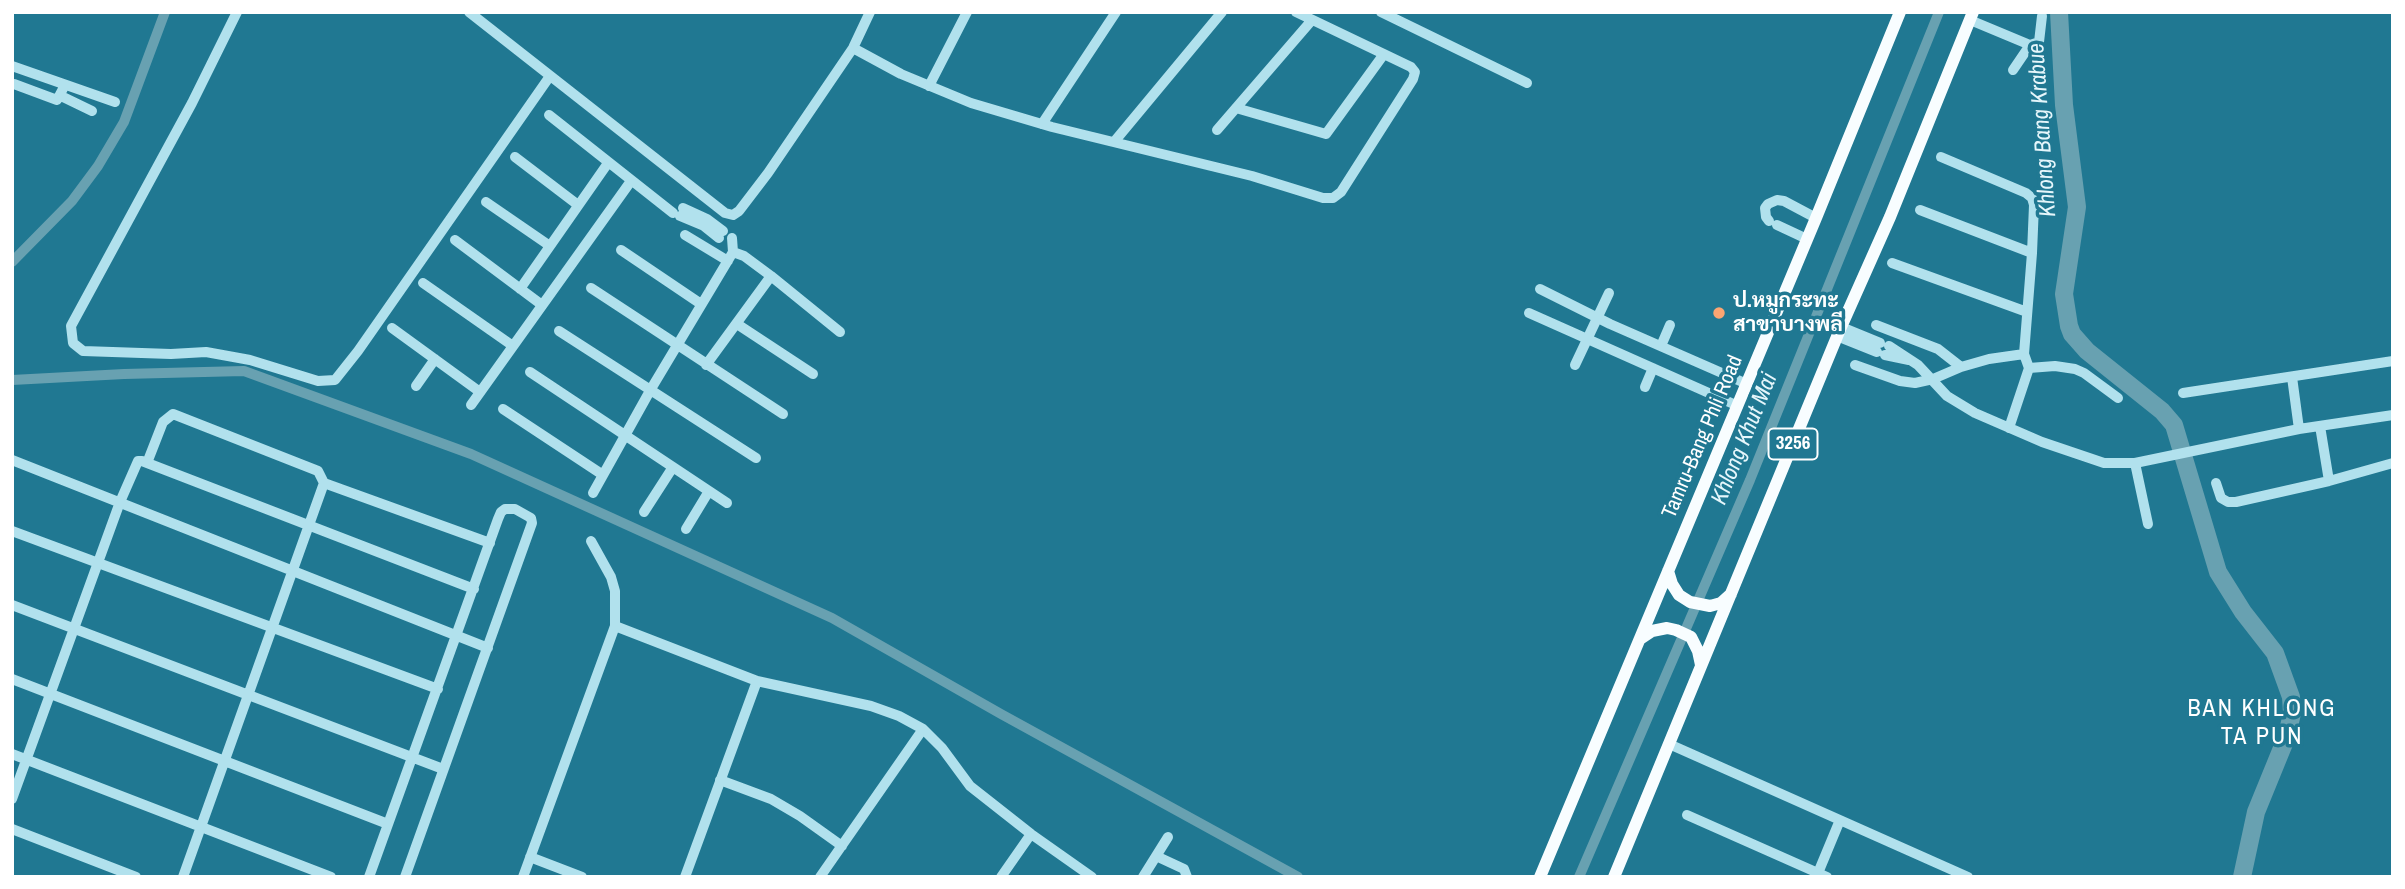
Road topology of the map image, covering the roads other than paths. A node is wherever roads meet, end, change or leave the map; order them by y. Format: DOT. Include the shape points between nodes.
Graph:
graph roads {
  1 [pos="237,12"];
  2 [pos="469,12"];
  3 [pos="870,12"];
  4 [pos="967,12"];
  5 [pos="1116,12"];
  6 [pos="1222,12"];
  7 [pos="1296,12"];
  8 [pos="1381,12"];
  9 [pos="1900,12"];
  10 [pos="1971,16"];
  11 [pos="2042,16"];
  12 [pos="1312,20"];
  13 [pos="2030,44"];
  14 [pos="853,48"];
  15 [pos="1384,54"];
  16 [pos="12,66"];
  17 [pos="2013,70"];
  18 [pos="550,76"];
  19 [pos="1527,83"];
  20 [pos="14,84"];
  21 [pos="65,85"];
  22 [pos="929,86"];
  23 [pos="61,96"];
  24 [pos="114,103"];
  25 [pos="1236,108"];
  26 [pos="92,111"];
  27 [pos="549,115"];
  28 [pos="1042,124"];
  29 [pos="1217,130"];
  30 [pos="1114,142"];
  31 [pos="515,157"];
  32 [pos="1941,157"];
  33 [pos="608,163"];
  34 [pos="631,181"];
  35 [pos="486,202"];
  36 [pos="714,204"];
  37 [pos="578,205"];
  38 [pos="1920,210"];
  39 [pos="1816,218"];
  40 [pos="705,223"];
  41 [pos="685,235"];
  42 [pos="1807,239"];
  43 [pos="455,240"];
  44 [pos="727,244"];
  45 [pos="550,246"];
  46 [pos="621,250"];
  47 [pos="2032,253"];
  48 [pos="1892,263"];
  49 [pos="771,276"];
  50 [pos="423,283"];
  51 [pos="591,288"];
  52 [pos="520,289"];
  53 [pos="1540,289"];
  54 [pos="1609,293"];
  55 [pos="701,304"];
  56 [pos="542,305"];
  57 [pos="2027,312"];
  58 [pos="1529,313"];
  59 [pos="1597,318"];
  60 [pos="737,324"];
  61 [pos="1670,325"];
  62 [pos="1876,325"];
  63 [pos="392,328"];
  64 [pos="559,331"];
  65 [pos="840,332"];
  66 [pos="1839,332"];
  67 [pos="1587,339"];
  68 [pos="513,346"];
  69 [pos="676,346"];
  70 [pos="1661,346"];
  71 [pos="2024,354"];
  72 [pos="435,359"];
  73 [pos="2393,361"];
  74 [pos="706,365"];
  75 [pos="1575,365"];
  76 [pos="1855,365"];
  77 [pos="1961,367"];
  78 [pos="1653,368"];
  79 [pos="2029,368"];
  80 [pos="530,372"];
  81 [pos="813,374"];
  82 [pos="2291,377"];
  83 [pos="1933,379"];
  84 [pos="1746,384"];
  85 [pos="416,386"];
  86 [pos="1645,387"];
  87 [pos="651,389"];
  88 [pos="480,392"];
  89 [pos="2183,393"];
  90 [pos="2118,398"];
  91 [pos="471,405"];
  92 [pos="1738,406"];
  93 [pos="503,409"];
  94 [pos="783,414"];
  95 [pos="2393,415"];
  96 [pos="2319,426"];
  97 [pos="2009,428"];
  98 [pos="2300,429"];
  99 [pos="625,435"];
  100 [pos="757,458"];
  101 [pos="12,460"];
  102 [pos="147,463"];
  103 [pos="2135,463"];
  104 [pos="2393,463"];
  105 [pos="673,467"];
  106 [pos="603,475"];
  107 [pos="2329,481"];
  108 [pos="324,483"];
  109 [pos="2216,483"];
  110 [pos="709,491"];
  111 [pos="593,493"];
  112 [pos="120,502"];
  113 [pos="727,503"];
  114 [pos="644,512"];
  115 [pos="2148,524"];
  116 [pos="307,525"];
  117 [pos="686,529"];
  118 [pos="12,531"];
  119 [pos="591,541"];
  120 [pos="490,543"];
  121 [pos="98,563"];
  122 [pos="291,572"];
  123 [pos="1668,572"];
  124 [pos="474,589"];
  125 [pos="1731,594"];
  126 [pos="12,605"];
  127 [pos="615,626"];
  128 [pos="271,627"];
  129 [pos="74,629"];
  130 [pos="457,637"];
  131 [pos="1639,639"];
  132 [pos="488,648"];
  133 [pos="1701,665"];
  134 [pos="12,679"];
  135 [pos="757,681"];
  136 [pos="438,690"];
  137 [pos="51,693"];
  138 [pos="247,695"];
  139 [pos="923,729"];
  140 [pos="1669,744"];
  141 [pos="12,754"];
  142 [pos="413,758"];
  143 [pos="27,760"];
  144 [pos="225,760"];
  145 [pos="443,769"];
  146 [pos="720,779"];
  147 [pos="12,799"];
  148 [pos="1687,815"];
  149 [pos="1839,820"];
  150 [pos="388,824"];
  151 [pos="201,826"];
  152 [pos="12,829"];
  153 [pos="1031,834"];
  154 [pos="1168,837"];
  155 [pos="842,846"];
  156 [pos="1156,856"];
  157 [pos="530,857"];
  158 [pos="1822,875"];
  159 [pos="136,877"];
  160 [pos="183,877"];
  161 [pos="331,877"];
  162 [pos="369,877"];
  163 [pos="405,877"];
  164 [pos="523,877"];
  165 [pos="582,877"];
  166 [pos="685,877"];
  167 [pos="820,877"];
  168 [pos="1001,877"];
  169 [pos="1092,877"];
  170 [pos="1143,877"];
  171 [pos="1187,877"];
  172 [pos="1540,877"];
  173 [pos="1614,877"];
  174 [pos="1968,877"];
  1 -- 18 [label="street" via="71,326 73,343 83,351 206,352 318,381 335,380"];
  2 -- 18 [label="street"];
  3 -- 14 [label="street"];
  4 -- 22 [label="street"];
  5 -- 28 [label="street"];
  6 -- 30 [label="street"];
  7 -- 12 [label="street"];
  8 -- 19 [label="street"];
  9 -- 39 [label="main road, Tamru-Bang Phli Road"];
  10 -- 13 [label="street"];
  10 -- 66 [label="main road, 3256"];
  11 -- 13 [label="street" via="2039,41"];
  12 -- 15 [label="street"];
  12 -- 25 [label="street"];
  13 -- 17 [label="street"];
  14 -- 22 [label="street"];
  14 -- 36 [label="street" via="739,211 725,213"];
  15 -- 25 [label="street" via="1326,134"];
  15 -- 30 [label="street" via="1411,67 1415,75 1333,198"];
  16 -- 21 [label="street"];
  18 -- 36 [label="street"];
  20 -- 23 [label="street" via="57,100"];
  21 -- 23 [label="street"];
  21 -- 24 [label="street"];
  22 -- 28 [label="street"];
  23 -- 26 [label="street"];
  25 -- 29 [label="street"];
  27 -- 33 [label="street"];
  28 -- 30 [label="street"];
  31 -- 37 [label="street"];
  32 -- 47 [label="street" via="2026,192 2034,205"];
  33 -- 34 [label="street"];
  33 -- 37 [label="street"];
  34 -- 40 [label="street" via="662,205"];
  34 -- 56 [label="street"];
  35 -- 45 [label="street"];
  36 -- 40 [label="street"];
  37 -- 45 [label="street"];
  38 -- 47 [label="street"];
  39 -- 42 [label="main road, Tamru-Bang Phli Road"];
  39 -- 42 [label="street" via="1784,201 1765,208 1773,223"];
  40 -- 44 [label="street"];
  41 -- 44 [label="street"];
  42 -- 84 [label="main road, Tamru-Bang Phli Road"];
  43 -- 52 [label="street"];
  44 -- 49 [label="street"];
  44 -- 55 [label="street"];
  45 -- 52 [label="street"];
  46 -- 55 [label="street"];
  47 -- 57 [label="street"];
  48 -- 57 [label="street"];
  49 -- 60 [label="street"];
  49 -- 65 [label="street"];
  50 -- 68 [label="street"];
  51 -- 69 [label="street"];
  52 -- 56 [label="street"];
  53 -- 59 [label="street"];
  54 -- 59 [label="street"];
  55 -- 69 [label="street"];
  56 -- 68 [label="street"];
  57 -- 71 [label="street"];
  58 -- 67 [label="street"];
  59 -- 67 [label="street"];
  59 -- 70 [label="street"];
  60 -- 74 [label="street"];
  60 -- 81 [label="street"];
  61 -- 70 [label="street"];
  62 -- 77 [label="street" via="1938,349"];
  63 -- 72 [label="street"];
  64 -- 87 [label="street"];
  66 -- 83 [label="street" via="1909,360"];
  66 -- 125 [label="main road, 3256"];
  67 -- 75 [label="street"];
  67 -- 78 [label="street"];
  68 -- 88 [label="street"];
  69 -- 74 [label="street"];
  69 -- 87 [label="street"];
  70 -- 84 [label="street"];
  71 -- 77 [label="street"];
  71 -- 79 [label="street"];
  72 -- 85 [label="street"];
  72 -- 88 [label="street"];
  73 -- 82 [label="street"];
  74 -- 94 [label="street"];
  76 -- 83 [label="street" via="1900,381"];
  77 -- 83 [label="street"];
  78 -- 86 [label="street"];
  78 -- 92 [label="street"];
  79 -- 90 [label="street" via="2075,369"];
  79 -- 97 [label="street"];
  80 -- 99 [label="street"];
  82 -- 89 [label="street"];
  82 -- 98 [label="street"];
  83 -- 97 [label="street" via="1948,396"];
  84 -- 92 [label="main road, Tamru-Bang Phli Road"];
  87 -- 99 [label="street"];
  87 -- 100 [label="street"];
  88 -- 91 [label="street"];
  92 -- 123 [label="main road, Tamru-Bang Phli Road"];
  93 -- 106 [label="street"];
  95 -- 96 [label="street"];
  96 -- 98 [label="street"];
  96 -- 107 [label="street"];
  97 -- 103 [label="street" via="2085,458"];
  98 -- 103 [label="street"];
  99 -- 105 [label="street"];
  99 -- 106 [label="street"];
  101 -- 112 [label="street"];
  102 -- 108 [label="street" via="163,422 173,414 318,471"];
  102 -- 112 [label="street" via="138,461"];
  102 -- 116 [label="street"];
  103 -- 115 [label="street"];
  104 -- 107 [label="street"];
  105 -- 110 [label="street"];
  105 -- 114 [label="street"];
  106 -- 111 [label="street"];
  107 -- 109 [label="street" via="2228,502 2221,498"];
  108 -- 116 [label="street"];
  108 -- 120 [label="street"];
  110 -- 113 [label="street"];
  110 -- 117 [label="street"];
  112 -- 121 [label="street"];
  112 -- 122 [label="street"];
  116 -- 122 [label="street"];
  116 -- 124 [label="street"];
  118 -- 121 [label="street"];
  119 -- 127 [label="street" via="615,591"];
  120 -- 124 [label="street"];
  120 -- 132 [label="street" via="500,512 515,509 531,518"];
  121 -- 128 [label="street"];
  121 -- 129 [label="street"];
  122 -- 128 [label="street"];
  122 -- 130 [label="street"];
  123 -- 125 [label="main road" via="1679,595 1696,604 1721,603"];
  123 -- 131 [label="main road, Tamru-Bang Phli Road"];
  124 -- 130 [label="street"];
  125 -- 133 [label="main road, 3256"];
  126 -- 129 [label="street"];
  127 -- 135 [label="street"];
  127 -- 157 [label="street"];
  128 -- 136 [label="street"];
  128 -- 138 [label="street"];
  129 -- 137 [label="street"];
  129 -- 138 [label="street"];
  130 -- 132 [label="street"];
  130 -- 136 [label="street"];
  131 -- 133 [label="main road" via="1652,631 1676,630 1691,637"];
  131 -- 172 [label="main road, Tamru-Bang Phli Road"];
  132 -- 145 [label="street"];
  133 -- 140 [label="main road, 3256"];
  134 -- 137 [label="street"];
  135 -- 139 [label="street" via="872,706"];
  135 -- 146 [label="street"];
  136 -- 142 [label="street"];
  137 -- 143 [label="street"];
  137 -- 144 [label="street"];
  138 -- 142 [label="street"];
  138 -- 144 [label="street"];
  139 -- 153 [label="street" via="970,786"];
  139 -- 155 [label="street"];
  140 -- 149 [label="street"];
  140 -- 173 [label="main road, 3256"];
  141 -- 143 [label="street"];
  142 -- 145 [label="street"];
  142 -- 150 [label="street"];
  143 -- 147 [label="street"];
  143 -- 151 [label="street"];
  144 -- 150 [label="street"];
  144 -- 151 [label="street"];
  145 -- 163 [label="street"];
  146 -- 155 [label="street" via="771,799"];
  146 -- 166 [label="street"];
  148 -- 158 [label="street"];
  149 -- 158 [label="street"];
  149 -- 174 [label="street"];
  150 -- 162 [label="street"];
  151 -- 160 [label="street"];
  151 -- 161 [label="street"];
  152 -- 159 [label="street"];
  153 -- 168 [label="street"];
  153 -- 169 [label="street"];
  154 -- 156 [label="street"];
  155 -- 167 [label="street"];
  156 -- 170 [label="street"];
  156 -- 171 [label="street" via="1184,869"];
  157 -- 164 [label="street"];
  157 -- 165 [label="street"];
}
